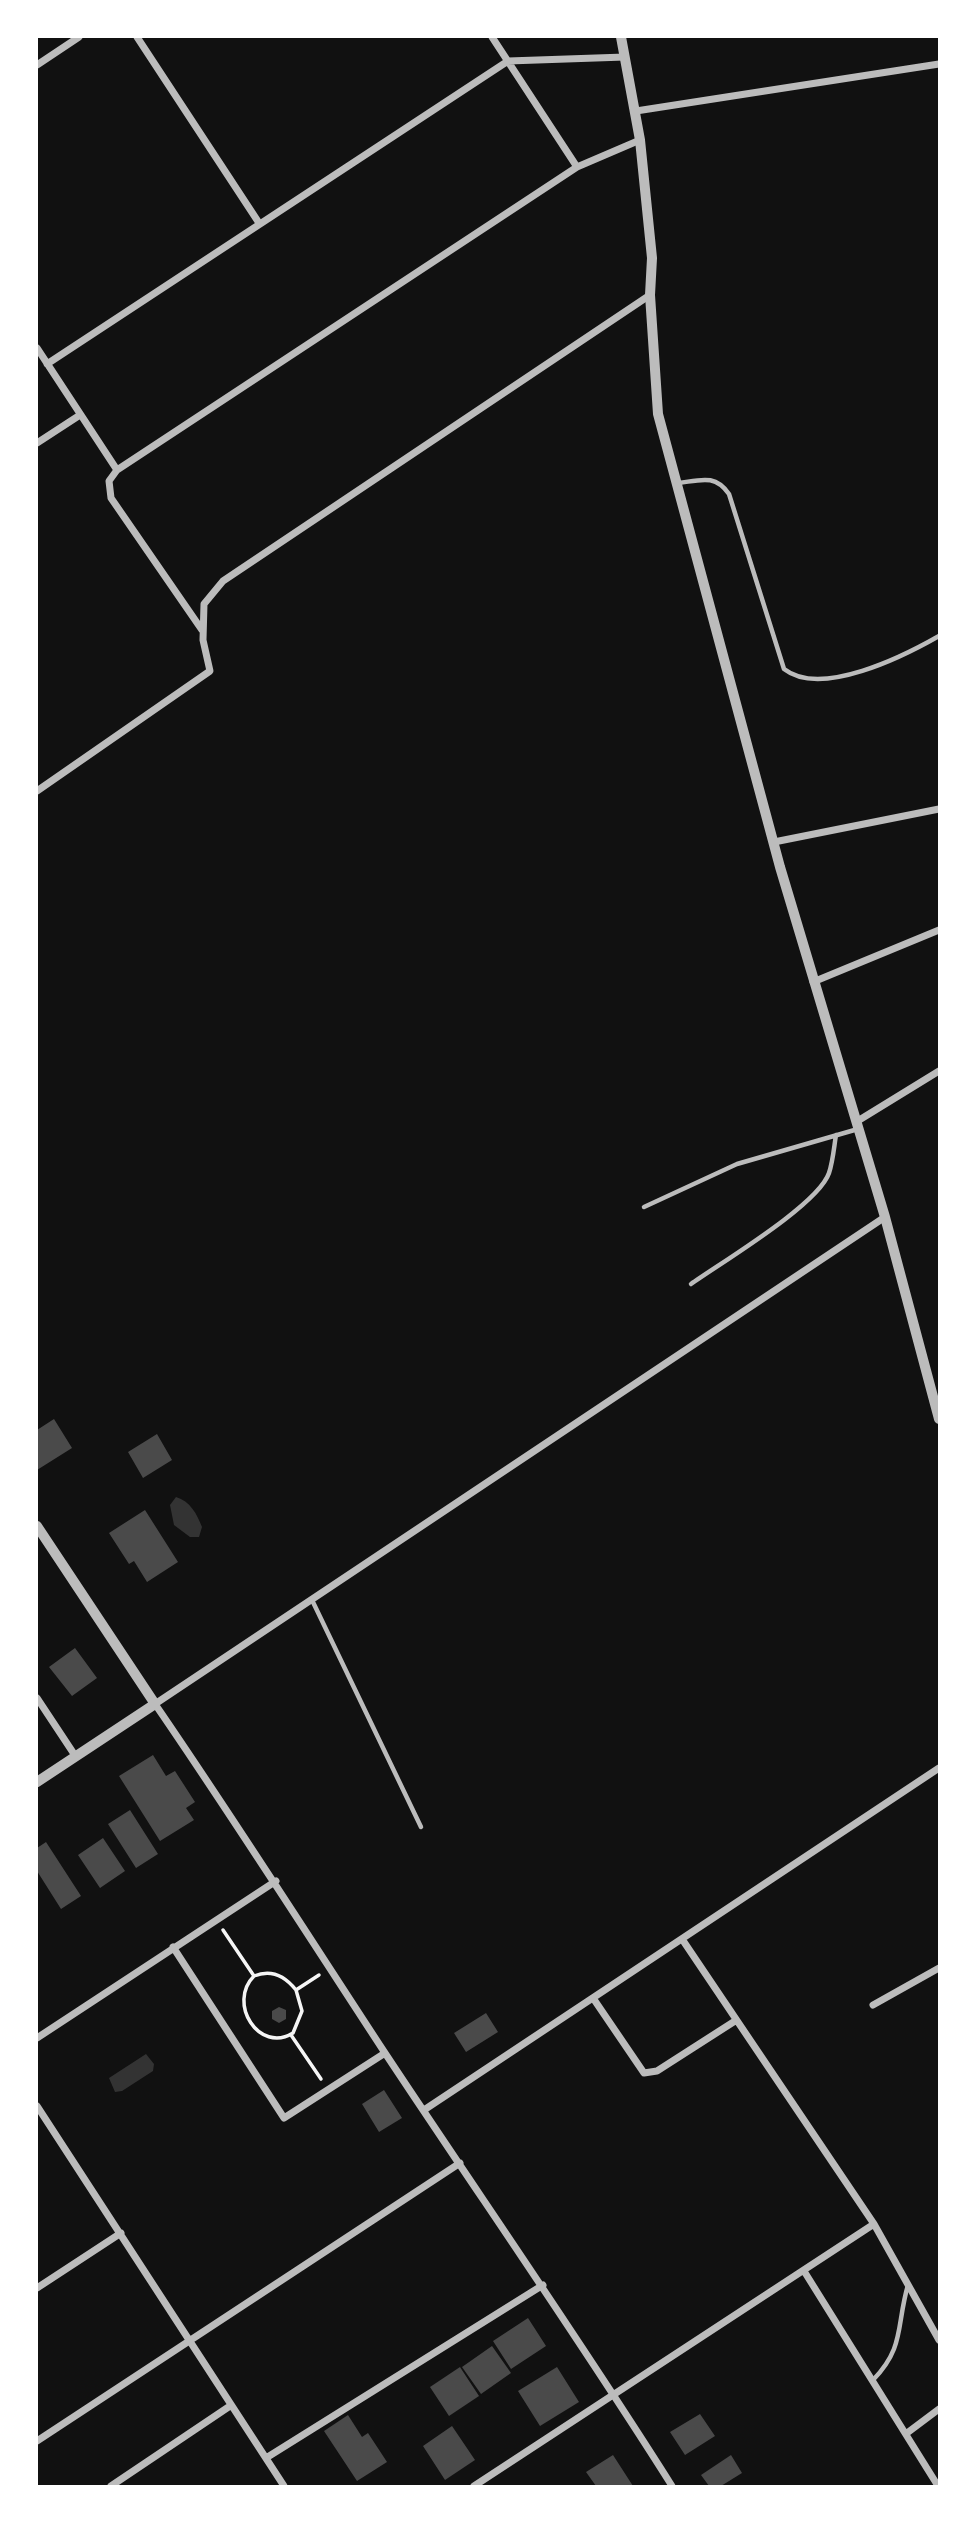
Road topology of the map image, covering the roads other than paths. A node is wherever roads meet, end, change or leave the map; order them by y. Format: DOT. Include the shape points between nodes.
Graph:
graph roads {
  1 [pos="79,37"];
  2 [pos="137,37"];
  3 [pos="492,37"];
  4 [pos="621,37"];
  5 [pos="625,57"];
  6 [pos="508,61"];
  7 [pos="939,64"];
  8 [pos="37,65"];
  9 [pos="635,111"];
  10 [pos="640,140"];
  11 [pos="577,167"];
  12 [pos="259,223"];
  13 [pos="650,295"];
  14 [pos="37,348"];
  15 [pos="47,364"];
  16 [pos="80,415"];
  17 [pos="37,443"];
  18 [pos="117,470"];
  19 [pos="675,484"];
  20 [pos="203,631"];
  21 [pos="939,635"];
  22 [pos="37,791"];
  23 [pos="939,809"];
  24 [pos="774,842"];
  25 [pos="939,930"];
  26 [pos="813,982"];
  27 [pos="939,1071"];
  28 [pos="857,1126"];
  29 [pos="836,1135"];
  30 [pos="644,1207"];
  31 [pos="885,1217"];
  32 [pos="691,1284"];
  33 [pos="939,1419"];
  34 [pos="37,1526"];
  35 [pos="312,1600"];
  36 [pos="37,1698"];
  37 [pos="155,1704"];
  38 [pos="76,1756"];
  39 [pos="939,1768"];
  40 [pos="37,1782"];
  41 [pos="421,1827"];
  42 [pos="276,1881"];
  43 [pos="682,1939"];
  44 [pos="173,1947"];
  45 [pos="939,1968"];
  46 [pos="593,1998"];
  47 [pos="873,2005"];
  48 [pos="735,2021"];
  49 [pos="37,2038"];
  50 [pos="385,2053"];
  51 [pos="37,2106"];
  52 [pos="424,2110"];
  53 [pos="460,2163"];
  54 [pos="874,2224"];
  55 [pos="121,2233"];
  56 [pos="804,2271"];
  57 [pos="542,2284"];
  58 [pos="908,2285"];
  59 [pos="37,2288"];
  60 [pos="939,2340"];
  61 [pos="190,2342"];
  62 [pos="873,2380"];
  63 [pos="615,2394"];
  64 [pos="230,2406"];
  65 [pos="939,2409"];
  66 [pos="907,2433"];
  67 [pos="37,2441"];
  68 [pos="266,2458"];
  69 [pos="111,2486"];
  70 [pos="284,2486"];
  71 [pos="474,2486"];
  72 [pos="672,2486"];
  73 [pos="938,2486"];
  1 -- 8 [label="street"];
  2 -- 12 [label="street"];
  3 -- 6 [label="street"];
  4 -- 5 [label="street"];
  5 -- 6 [label="street"];
  5 -- 9 [label="street"];
  6 -- 11 [label="street"];
  6 -- 12 [label="street"];
  7 -- 9 [label="street"];
  9 -- 10 [label="street"];
  10 -- 11 [label="street"];
  10 -- 13 [label="street" via="652,258"];
  11 -- 18 [label="street"];
  12 -- 15 [label="street"];
  13 -- 19 [label="street" via="658,414"];
  13 -- 20 [label="street" via="223,580 204,604"];
  14 -- 15 [label="street"];
  15 -- 16 [label="street"];
  16 -- 17 [label="street"];
  16 -- 18 [label="street"];
  18 -- 20 [label="street" via="109,481 111,498"];
  19 -- 21 [label="lane" via="710,478 721,482 729,494 784,669 794,677 815,679 883,666"];
  19 -- 24 [label="street"];
  20 -- 22 [label="street" via="210,671"];
  23 -- 24 [label="street"];
  24 -- 26 [label="street"];
  25 -- 26 [label="street"];
  26 -- 28 [label="street"];
  27 -- 28 [label="street"];
  28 -- 29 [label="lane"];
  28 -- 31 [label="street"];
  29 -- 30 [label="lane" via="737,1164"];
  29 -- 32 [label="lane" via="829,1173 820,1188 802,1206"];
  31 -- 33 [label="street"];
  31 -- 35 [label="street"];
  34 -- 37 [label="street"];
  35 -- 37 [label="street"];
  35 -- 41 [label="lane"];
  36 -- 38 [label="street"];
  37 -- 38 [label="street"];
  37 -- 42 [label="street"];
  38 -- 40 [label="street"];
  39 -- 43 [label="street"];
  42 -- 44 [label="street"];
  42 -- 50 [label="street"];
  43 -- 46 [label="street"];
  43 -- 48 [label="street"];
  44 -- 49 [label="street"];
  44 -- 50 [label="street" via="284,2118"];
  45 -- 47 [label="street"];
  46 -- 48 [label="street" via="644,2073 657,2071"];
  46 -- 52 [label="street"];
  48 -- 54 [label="street"];
  50 -- 52 [label="street"];
  51 -- 55 [label="street"];
  52 -- 53 [label="street"];
  53 -- 57 [label="street"];
  53 -- 61 [label="street"];
  54 -- 56 [label="street"];
  54 -- 58 [label="street"];
  55 -- 59 [label="street"];
  55 -- 61 [label="street"];
  56 -- 62 [label="street"];
  56 -- 63 [label="street"];
  57 -- 63 [label="street"];
  57 -- 68 [label="street"];
  58 -- 60 [label="street"];
  58 -- 62 [label="lane" via="897,2349"];
  61 -- 64 [label="street"];
  61 -- 67 [label="street"];
  62 -- 66 [label="street"];
  63 -- 71 [label="street"];
  63 -- 72 [label="street"];
  64 -- 68 [label="street"];
  64 -- 69 [label="street"];
  65 -- 66 [label="street"];
  66 -- 73 [label="street"];
  68 -- 70 [label="street"];
}
